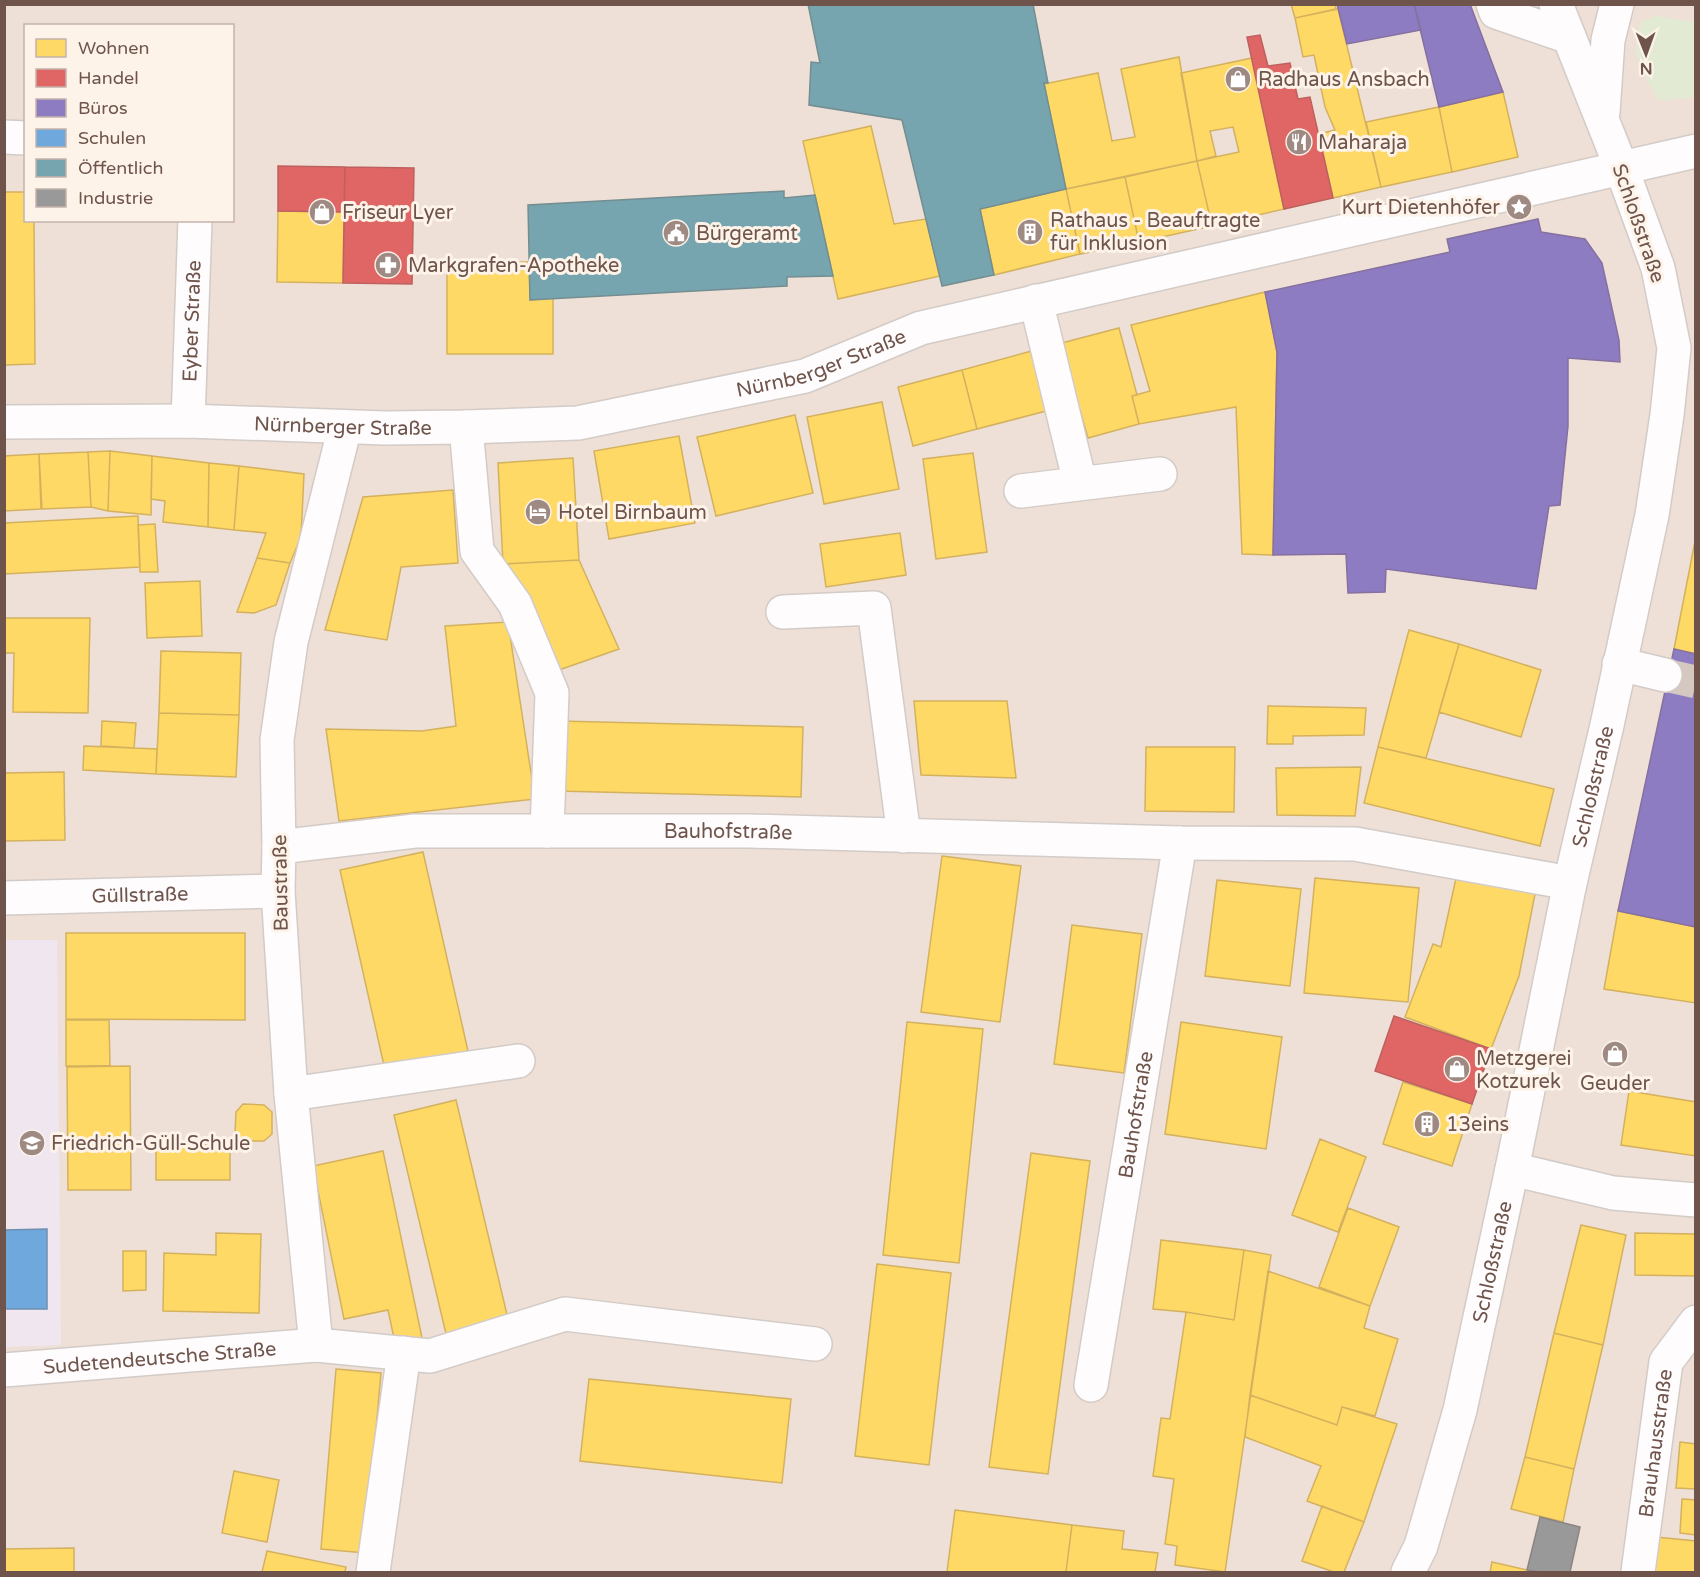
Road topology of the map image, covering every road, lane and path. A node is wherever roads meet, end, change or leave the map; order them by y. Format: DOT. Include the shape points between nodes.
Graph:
graph roads {
  1 [pos="1556,4"];
  2 [pos="1617,4"];
  3 [pos="1495,8"];
  4 [pos="1569,37"];
  5 [pos="1602,120"];
  6 [pos="4,137"];
  7 [pos="24,138"];
  8 [pos="1695,151"];
  9 [pos="1621,167"];
  10 [pos="195,222"];
  11 [pos="1036,301"];
  12 [pos="1684,337"];
  13 [pos="188,421"];
  14 [pos="4,422"];
  15 [pos="345,427"];
  16 [pos="466,427"];
  17 [pos="1160,474"];
  18 [pos="1080,483"];
  19 [pos="1020,491"];
  20 [pos="783,612"];
  21 [pos="1620,664"];
  22 [pos="1665,675"];
  23 [pos="547,831"];
  24 [pos="904,836"];
  25 [pos="1180,843"];
  26 [pos="279,846"];
  27 [pos="1570,883"];
  28 [pos="278,891"];
  29 [pos="4,898"];
  30 [pos="518,1061"];
  31 [pos="291,1094"];
  32 [pos="1512,1168"];
  33 [pos="1695,1200"];
  34 [pos="1695,1322"];
  35 [pos="815,1344"];
  36 [pos="316,1345"];
  37 [pos="404,1353"];
  38 [pos="4,1370"];
  39 [pos="1091,1385"];
  40 [pos="373,1572"];
  41 [pos="1408,1572"];
  42 [pos="1638,1572"];
  1 -- 4 [label="street, Schloßstraße"];
  2 -- 5 [label="street" via="1608,40"];
  3 -- 4 [label="street"];
  4 -- 5 [label="street, Schloßstraße"];
  5 -- 9 [label="street, Schloßstraße"];
  6 -- 7 [label="street"];
  8 -- 9 [label="street, Nürnberger Straße"];
  9 -- 11 [label="street, Nürnberger Straße"];
  9 -- 12 [label="street, Schloßstraße"];
  10 -- 13 [label="street, Eyber Straße"];
  11 -- 16 [label="street, Nürnberger Straße" via="921,327 805,376 578,423"];
  11 -- 18 [label="street"];
  12 -- 21 [label="street, Schloßstraße"];
  13 -- 14 [label="street, Nürnberger Straße"];
  13 -- 15 [label="street, Nürnberger Straße"];
  15 -- 16 [label="street, Nürnberger Straße"];
  15 -- 26 [label="street, Baustraße" via="291,642 277,740"];
  16 -- 23 [label="street" via="477,551 514,604 552,693"];
  17 -- 18 [label="street"];
  18 -- 19 [label="street"];
  20 -- 24 [label="street" via="874,608"];
  21 -- 22 [label="street"];
  21 -- 27 [label="street, Schloßstraße"];
  23 -- 24 [label="street, Bauhofstraße"];
  23 -- 26 [label="street, Bauhofstraße" via="415,831"];
  24 -- 25 [label="street, Bauhofstraße"];
  25 -- 27 [label="street, Bauhofstraße" via="1355,844"];
  25 -- 39 [label="street, Bauhofstraße"];
  26 -- 28 [label="street, Baustraße"];
  27 -- 32 [label="street, Schloßstraße"];
  28 -- 29 [label="street, Güllstraße"];
  28 -- 31 [label="street, Baustraße"];
  30 -- 31 [label="street"];
  31 -- 36 [label="street, Baustraße"];
  32 -- 33 [label="street" via="1613,1193"];
  32 -- 41 [label="street, Schloßstraße" via="1460,1410 1422,1546"];
  34 -- 42 [label="street, Brauhausstraße" via="1665,1362"];
  35 -- 37 [label="street, Sudetendeutsche Straße" via="565,1314 430,1356"];
  36 -- 37 [label="street, Sudetendeutsche Straße"];
  36 -- 38 [label="street, Sudetendeutsche Straße"];
  37 -- 40 [label="street"];
}
